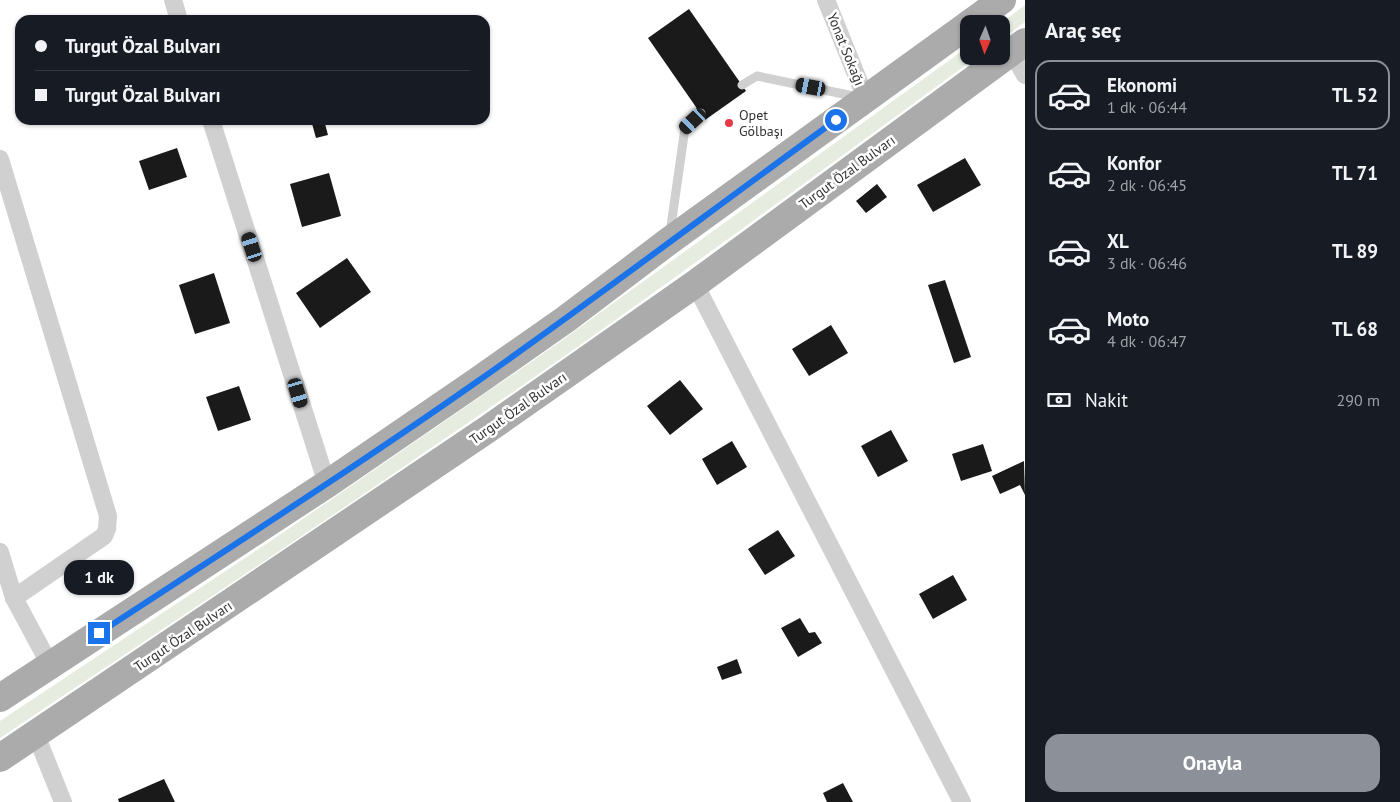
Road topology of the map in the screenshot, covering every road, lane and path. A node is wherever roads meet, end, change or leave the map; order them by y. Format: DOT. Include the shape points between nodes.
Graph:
graph roads {
  1 [pos="173,0"];
  2 [pos="826,0"];
  3 [pos="1002,0"];
  4 [pos="178,15"];
  5 [pos="981,15"];
  6 [pos="960,30"];
  7 [pos="1021,56"];
  8 [pos="742,85"];
  9 [pos="866,98"];
  10 [pos="701,113"];
  11 [pos="213,125"];
  12 [pos="0,159"];
  13 [pos="669,241"];
  14 [pos="695,284"];
  15 [pos="327,484"];
  16 [pos="0,552"];
  17 [pos="14,598"];
  18 [pos="50,665"];
  19 [pos="0,698"];
  20 [pos="36,735"];
  21 [pos="0,758"];
  22 [pos="63,802"];
  23 [pos="962,802"];
  1 -- 4 [label="street"];
  2 -- 9 [label="street, Yonat Sokağı"];
  3 -- 5 [label="main road"];
  6 -- 9 [label="main road"];
  7 -- 14 [label="main road, Turgut Özal Bulvarı"];
  8 -- 9 [label="lane" via="757,76"];
  9 -- 13 [label="main road"];
  10 -- 13 [label="lane" via="685,128"];
  11 -- 15 [label="street"];
  12 -- 17 [label="street" via="108,516 104,536"];
  13 -- 15 [label="main road" via="558,324"];
  14 -- 20 [label="main road, Turgut Özal Bulvarı" via="488,429"];
  14 -- 23 [label="street"];
  15 -- 18 [label="main road"];
  16 -- 17 [label="street"];
  17 -- 18 [label="street"];
  18 -- 19 [label="main road"];
  20 -- 21 [label="main road, Turgut Özal Bulvarı"];
  20 -- 22 [label="street"];
}
